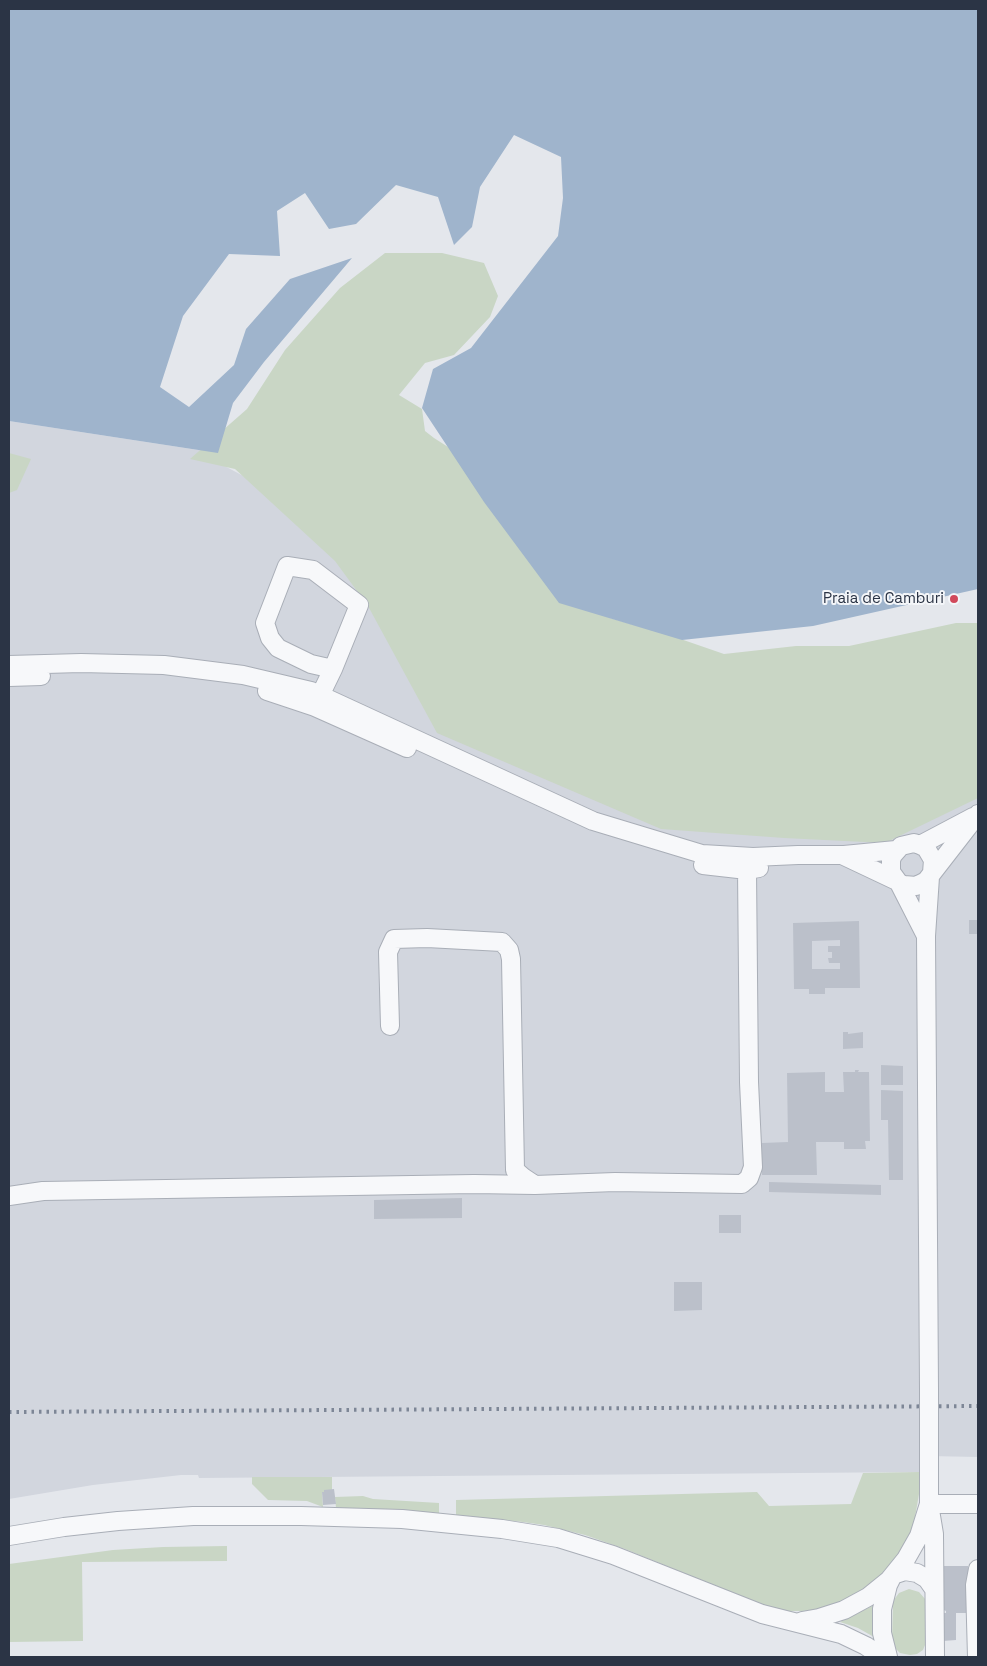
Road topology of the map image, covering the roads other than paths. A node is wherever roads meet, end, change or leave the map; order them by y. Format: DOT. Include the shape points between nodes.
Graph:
graph roads {
  1 [pos="9,665"];
  2 [pos="333,670"];
  3 [pos="9,677"];
  4 [pos="318,701"];
  5 [pos="978,815"];
  6 [pos="920,845"];
  7 [pos="896,850"];
  8 [pos="842,855"];
  9 [pos="747,870"];
  10 [pos="931,875"];
  11 [pos="898,882"];
  12 [pos="926,936"];
  13 [pos="390,1026"];
  14 [pos="535,1185"];
  15 [pos="9,1196"];
  16 [pos="929,1504"];
  17 [pos="978,1504"];
  18 [pos="9,1536"];
  19 [pos="978,1569"];
  20 [pos="893,1574"];
  21 [pos="934,1589"];
  22 [pos="792,1621"];
  23 [pos="934,1655"];
  24 [pos="882,1657"];
  25 [pos="888,1657"];
  26 [pos="977,1657"];
  1 -- 4 [label="street" via="164,665 243,675 311,691"];
  2 -- 2 [label="street" via="278,648 270,638 265,623 287,566 313,570 359,605"];
  2 -- 4 [label="street"];
  3 -- 4 [label="street" via="162,671 240,681"];
  4 -- 8 [label="street" via="593,821 657,841 702,854 753,857"];
  4 -- 9 [label="street" via="594,831 699,864"];
  5 -- 6 [label="street"];
  5 -- 10 [label="street"];
  6 -- 7 [label="street" via="907,844"];
  6 -- 10 [label="street" via="926,848 933,860"];
  7 -- 8 [label="street"];
  7 -- 11 [label="street" via="890,866"];
  8 -- 9 [label="street"];
  8 -- 11 [label="street"];
  9 -- 14 [label="street" via="753,1166 749,1178 742,1184 615,1182"];
  10 -- 11 [label="street" via="916,886 904,886"];
  10 -- 12 [label="street"];
  11 -- 12 [label="street"];
  12 -- 16 [label="street, bridge"];
  13 -- 14 [label="street" via="388,952 394,939 502,942 506,945 511,958 515,1170"];
  14 -- 15 [label="street" via="43,1191"];
  16 -- 17 [label="street"];
  16 -- 20 [label="street" via="919,1536"];
  16 -- 21 [label="street" via="934,1534"];
  18 -- 22 [label="street" via="118,1521 193,1516 394,1519 502,1529 586,1546 762,1614"];
  19 -- 26 [label="street" via="975,1584"];
  20 -- 21 [label="street" via="905,1571 918,1573 928,1579"];
  20 -- 22 [label="street" via="868,1597 844,1610 819,1618"];
  20 -- 25 [label="street" via="884,1597 881,1621"];
  21 -- 23 [label="street"];
  22 -- 24 [label="street" via="841,1634"];
}
